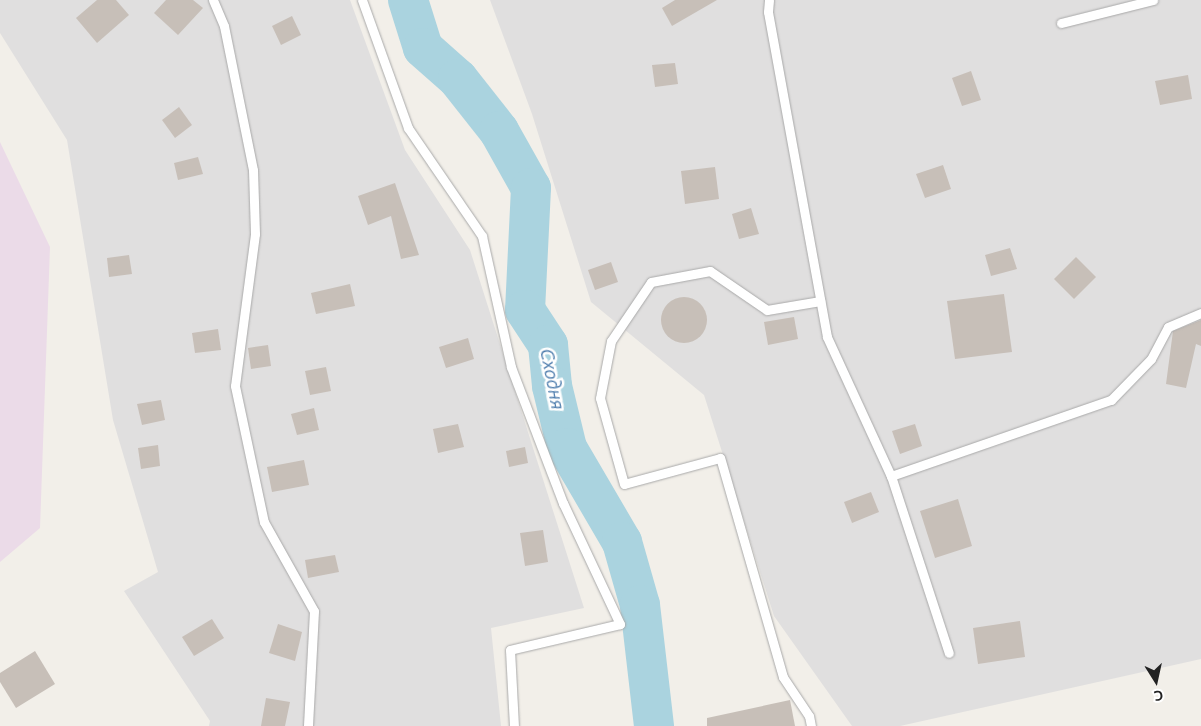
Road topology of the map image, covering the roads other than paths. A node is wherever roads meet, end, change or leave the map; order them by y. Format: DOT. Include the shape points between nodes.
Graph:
graph roads {
  1 [pos="213,0"];
  2 [pos="362,0"];
  3 [pos="769,0"];
  4 [pos="1153,0"];
  5 [pos="1060,23"];
  6 [pos="820,301"];
  7 [pos="1201,313"];
  8 [pos="891,476"];
  9 [pos="949,653"];
  10 [pos="308,726"];
  11 [pos="514,726"];
  12 [pos="811,726"];
  1 -- 10 [label="lane" via="224,26 253,170 255,234 235,386 264,522 314,611"];
  2 -- 11 [label="lane" via="408,128 482,236 510,366 563,503 620,624 510,650"];
  3 -- 6 [label="lane" via="768,12"];
  4 -- 5 [label="lane"];
  6 -- 8 [label="lane" via="826,338"];
  6 -- 12 [label="lane" via="767,310 710,271 651,282 611,341 600,398 624,484 720,458 783,677 809,716"];
  7 -- 8 [label="lane" via="1168,327 1151,359 1111,400"];
  8 -- 9 [label="lane"];
}
